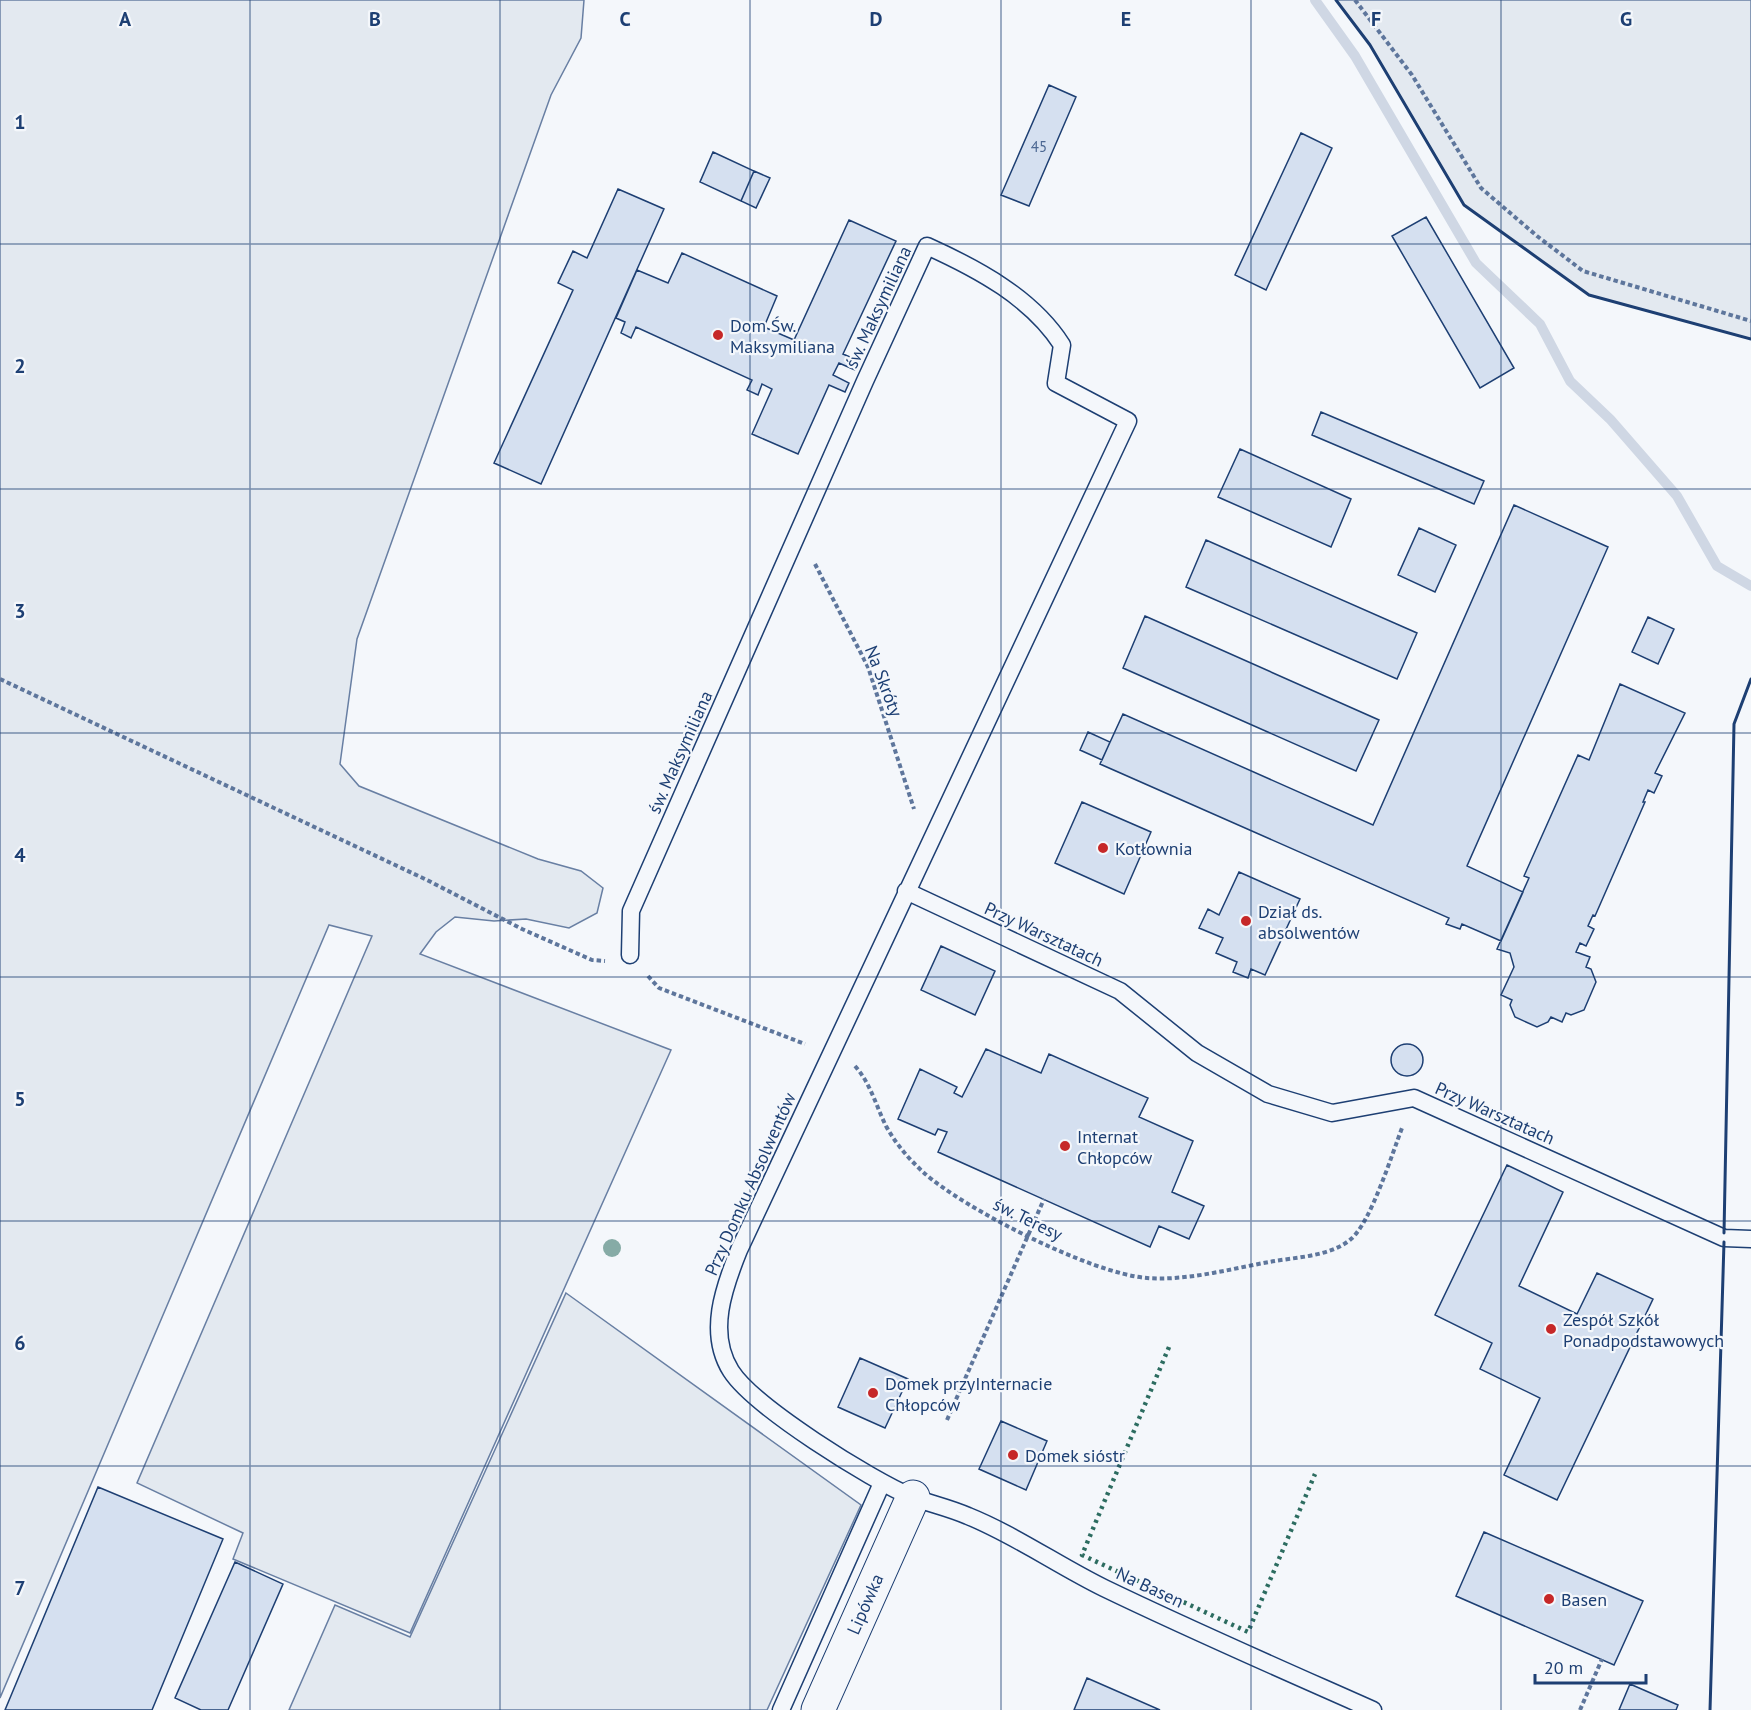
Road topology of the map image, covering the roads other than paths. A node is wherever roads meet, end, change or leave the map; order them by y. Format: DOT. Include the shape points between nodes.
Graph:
graph roads {
  1 [pos="927,849"];
  2 [pos="906,891"];
  3 [pos="634,960"];
  4 [pos="1751,1239"];
  5 [pos="882,1483"];
  6 [pos="913,1497"];
  7 [pos="781,1710"];
  8 [pos="818,1710"];
  9 [pos="1373,1710"];
  1 -- 2 [label="lane, Przy Domku Absolwentów"];
  1 -- 3 [label="lane, św. Maksymiliana" via="1128,421 1056,383 1062,345 1048,323 1024,302 959,261 927,246 631,911"];
  2 -- 4 [label="lane, Przy Warsztatach" via="1120,991 1197,1053 1268,1094 1332,1113 1414,1098 1724,1238"];
  2 -- 5 [label="lane, Przy Domku Absolwentów" via="725,1286 719,1311 720,1339 731,1371 764,1406"];
  5 -- 6 [label="lane, Przy Domku Absolwentów"];
  5 -- 7 [label="lane"];
  6 -- 8 [label="street, Lipówka"];
  6 -- 9 [label="lane, Na Basen" via="969,1516 1104,1588"];
}
